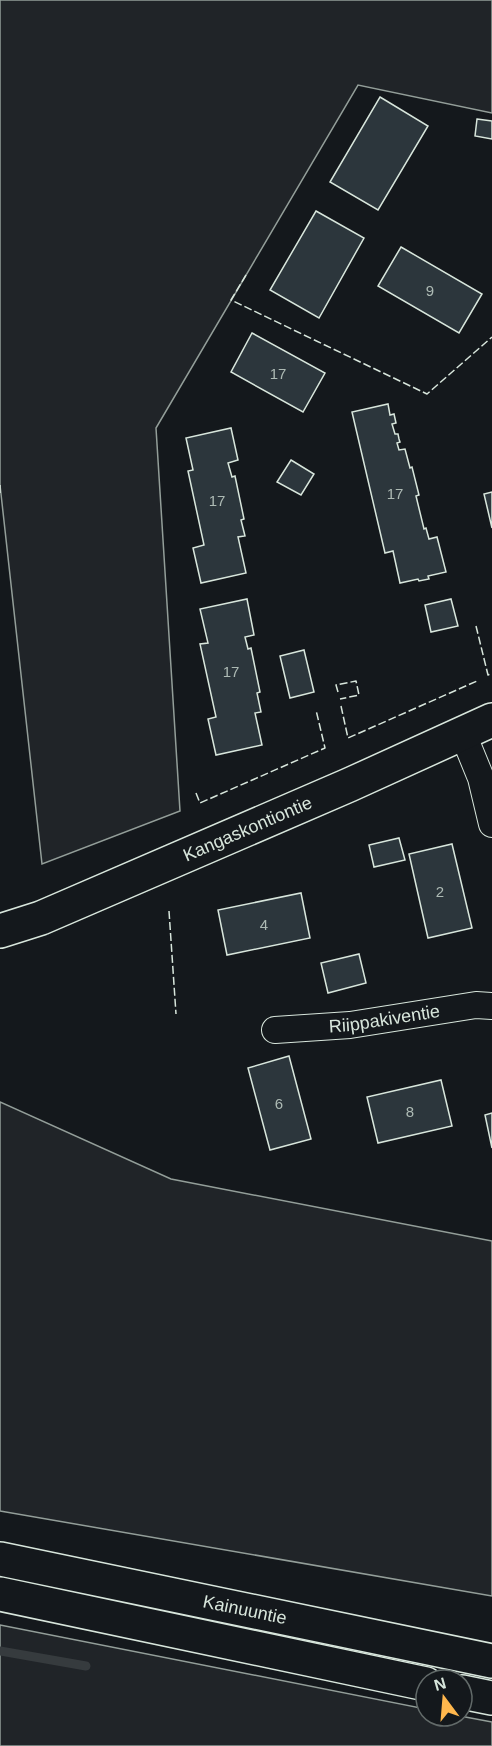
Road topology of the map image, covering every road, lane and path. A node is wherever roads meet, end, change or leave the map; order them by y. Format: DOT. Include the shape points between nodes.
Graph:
graph roads {
  1 [pos="492,720"];
  2 [pos="463,734"];
  3 [pos="492,824"];
  4 [pos="0,931"];
  5 [pos="492,1006"];
  6 [pos="275,1030"];
  7 [pos="0,1558"];
  8 [pos="0,1594"];
  9 [pos="492,1661"];
  10 [pos="414,1681"];
  11 [pos="474,1694"];
  12 [pos="492,1698"];
  1 -- 2 [label="main road, Kangaskontiontie"];
  2 -- 3 [label="street" via="481,778"];
  2 -- 4 [label="main road, Kangaskontiontie" via="41,918"];
  5 -- 6 [label="street, Riippakiventie" via="476,1005 350,1025"];
  7 -- 9 [label="main road, Kainuuntie"];
  8 -- 10 [label="main road, Kainuuntie"];
  11 -- 12 [label="main road"];
}
